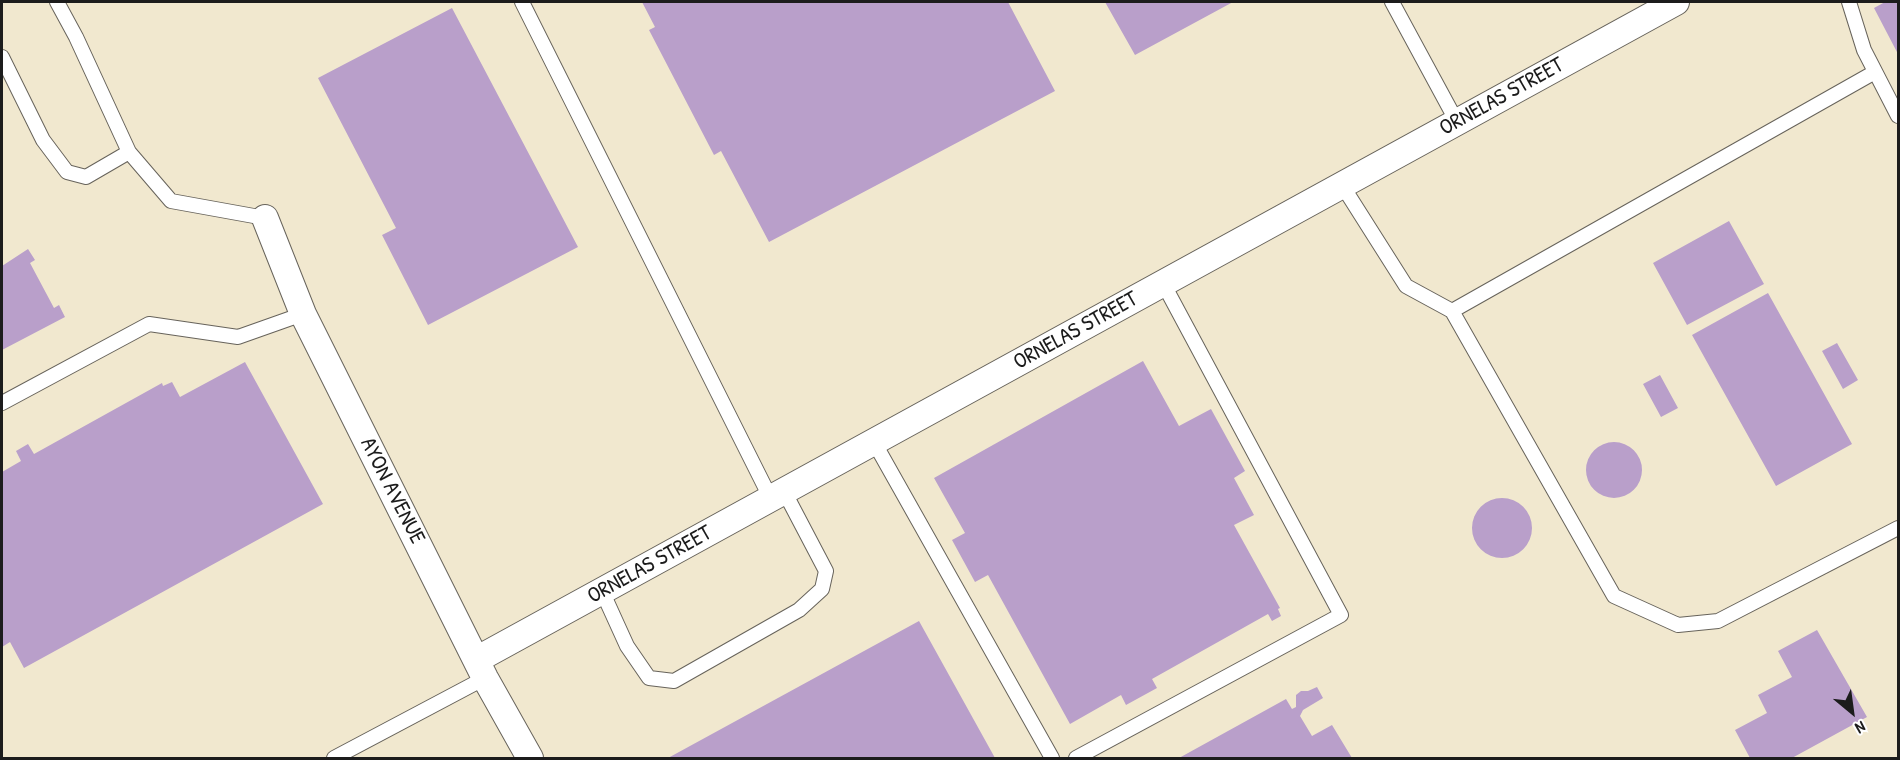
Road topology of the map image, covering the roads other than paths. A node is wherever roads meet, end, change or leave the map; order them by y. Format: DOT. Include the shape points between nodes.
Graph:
graph roads {
  1 [pos="57,2"];
  2 [pos="522,2"];
  3 [pos="1392,2"];
  4 [pos="1676,2"];
  5 [pos="1849,2"];
  6 [pos="2,57"];
  7 [pos="1875,72"];
  8 [pos="1899,117"];
  9 [pos="1457,122"];
  10 [pos="129,152"];
  11 [pos="1342,185"];
  12 [pos="265,218"];
  13 [pos="1163,283"];
  14 [pos="1452,311"];
  15 [pos="303,314"];
  16 [pos="2,403"];
  17 [pos="874,442"];
  18 [pos="778,495"];
  19 [pos="1899,528"];
  20 [pos="602,591"];
  21 [pos="481,669"];
  22 [pos="334,759"];
  23 [pos="530,759"];
  24 [pos="1052,759"];
  25 [pos="1076,759"];
  1 -- 10 [label="lane"];
  2 -- 18 [label="lane"];
  3 -- 9 [label="lane"];
  4 -- 9 [label="street, ORNELAS STREET"];
  5 -- 7 [label="lane"];
  6 -- 10 [label="lane" via="43,140 67,172 86,177"];
  7 -- 8 [label="lane"];
  7 -- 14 [label="lane"];
  9 -- 11 [label="street, ORNELAS STREET"];
  10 -- 12 [label="lane" via="171,201"];
  11 -- 13 [label="street, ORNELAS STREET"];
  11 -- 14 [label="lane" via="1406,286"];
  12 -- 15 [label="street, AYON AVENUE"];
  13 -- 17 [label="street, ORNELAS STREET"];
  13 -- 25 [label="lane" via="1341,615"];
  14 -- 19 [label="lane" via="1614,596 1678,625 1718,621"];
  15 -- 16 [label="lane" via="238,337 149,324"];
  15 -- 21 [label="street, AYON AVENUE"];
  17 -- 18 [label="street, ORNELAS STREET"];
  17 -- 24 [label="lane"];
  18 -- 20 [label="street, ORNELAS STREET"];
  18 -- 20 [label="lane" via="826,571 822,589 799,610 674,681 649,678 627,646"];
  20 -- 21 [label="street, ORNELAS STREET"];
  21 -- 22 [label="lane"];
  21 -- 23 [label="street, AYON AVENUE"];
}
